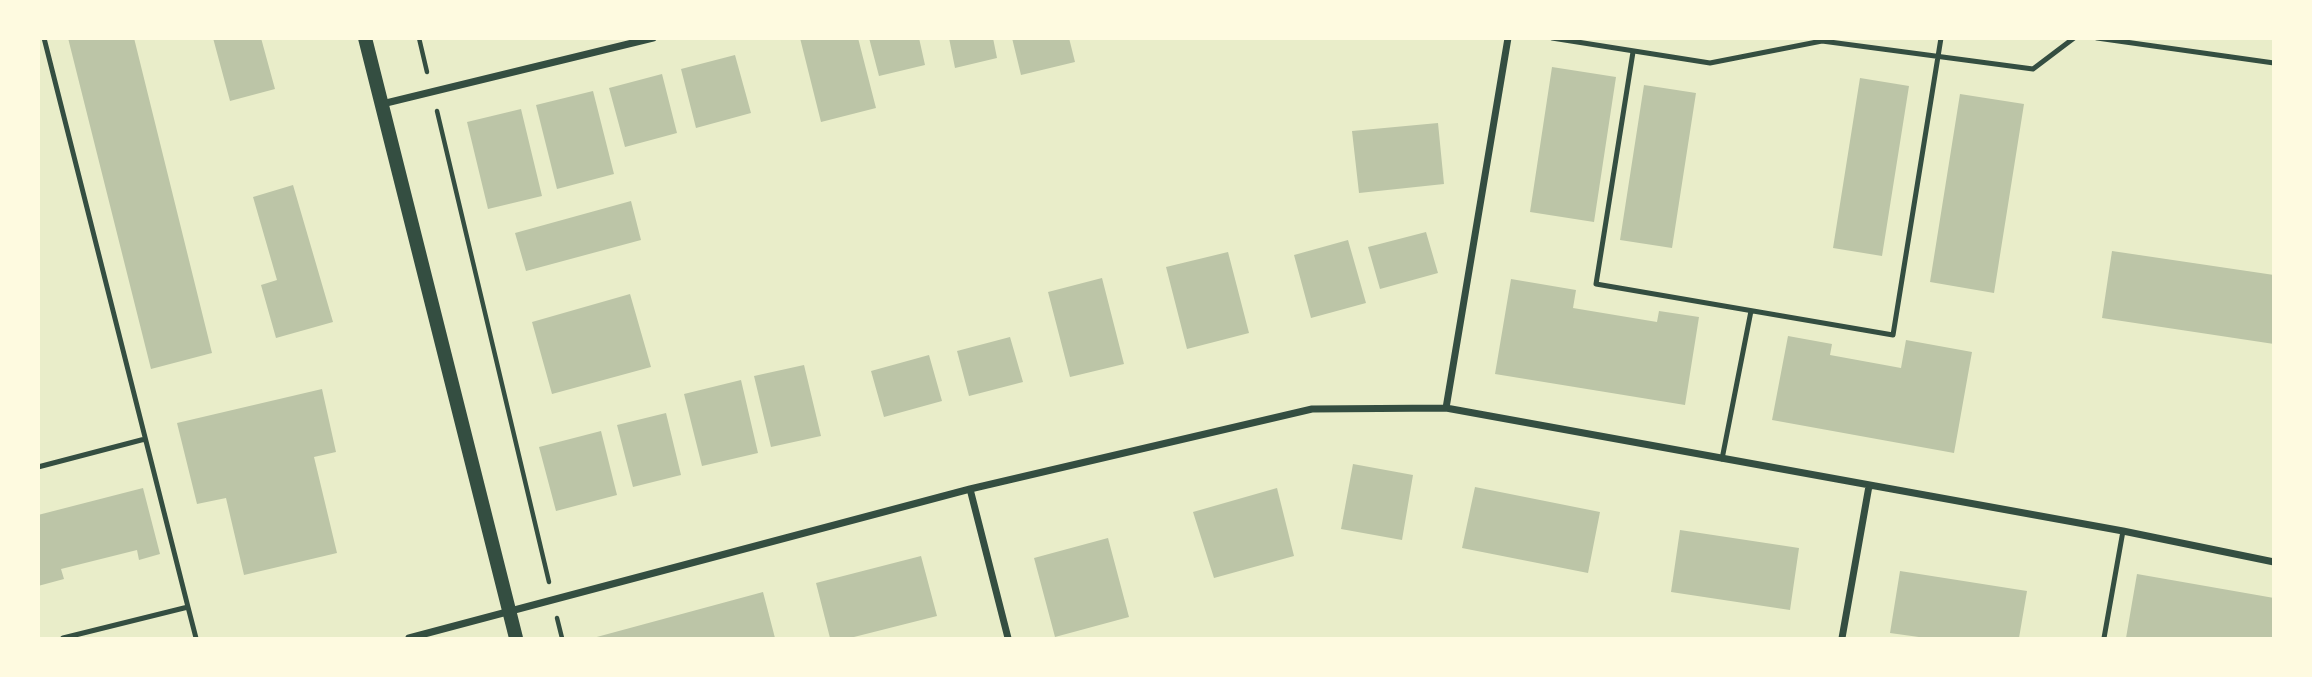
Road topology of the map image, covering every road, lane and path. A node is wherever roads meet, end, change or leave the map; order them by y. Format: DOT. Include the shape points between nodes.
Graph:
graph roads {
  1 [pos="44,38"];
  2 [pos="365,38"];
  3 [pos="419,38"];
  4 [pos="653,38"];
  5 [pos="1508,38"];
  6 [pos="1552,38"];
  7 [pos="1941,38"];
  8 [pos="2074,38"];
  9 [pos="2097,38"];
  10 [pos="1633,52"];
  11 [pos="1938,57"];
  12 [pos="2273,63"];
  13 [pos="432,92"];
  14 [pos="382,104"];
  15 [pos="1751,311"];
  16 [pos="1446,408"];
  17 [pos="145,439"];
  18 [pos="1722,459"];
  19 [pos="38,467"];
  20 [pos="1869,486"];
  21 [pos="970,489"];
  22 [pos="2123,531"];
  23 [pos="2273,562"];
  24 [pos="553,601"];
  25 [pos="188,607"];
  26 [pos="510,612"];
  27 [pos="63,639"];
  28 [pos="196,639"];
  29 [pos="409,639"];
  30 [pos="516,639"];
  31 [pos="562,639"];
  32 [pos="1008,639"];
  33 [pos="1842,639"];
  34 [pos="2104,639"];
  1 -- 17 [label="lane"];
  2 -- 14 [label="main road"];
  3 -- 13 [label="path"];
  4 -- 13 [label="street"];
  5 -- 16 [label="street"];
  6 -- 10 [label="lane"];
  7 -- 11 [label="lane"];
  8 -- 11 [label="lane" via="2033,69"];
  9 -- 12 [label="lane"];
  10 -- 11 [label="lane" via="1710,63 1822,41"];
  10 -- 15 [label="lane" via="1597,284"];
  11 -- 15 [label="lane" via="1893,335"];
  13 -- 14 [label="street"];
  13 -- 24 [label="path"];
  14 -- 26 [label="main road"];
  15 -- 18 [label="lane"];
  16 -- 18 [label="street"];
  16 -- 21 [label="street" via="1312,409"];
  17 -- 19 [label="lane"];
  17 -- 25 [label="lane"];
  18 -- 20 [label="street"];
  20 -- 22 [label="street"];
  20 -- 33 [label="street"];
  21 -- 24 [label="street"];
  21 -- 32 [label="street"];
  22 -- 23 [label="street"];
  22 -- 34 [label="lane"];
  24 -- 26 [label="street"];
  24 -- 31 [label="path"];
  25 -- 27 [label="lane"];
  25 -- 28 [label="lane"];
  26 -- 29 [label="street"];
  26 -- 30 [label="main road"];
}
